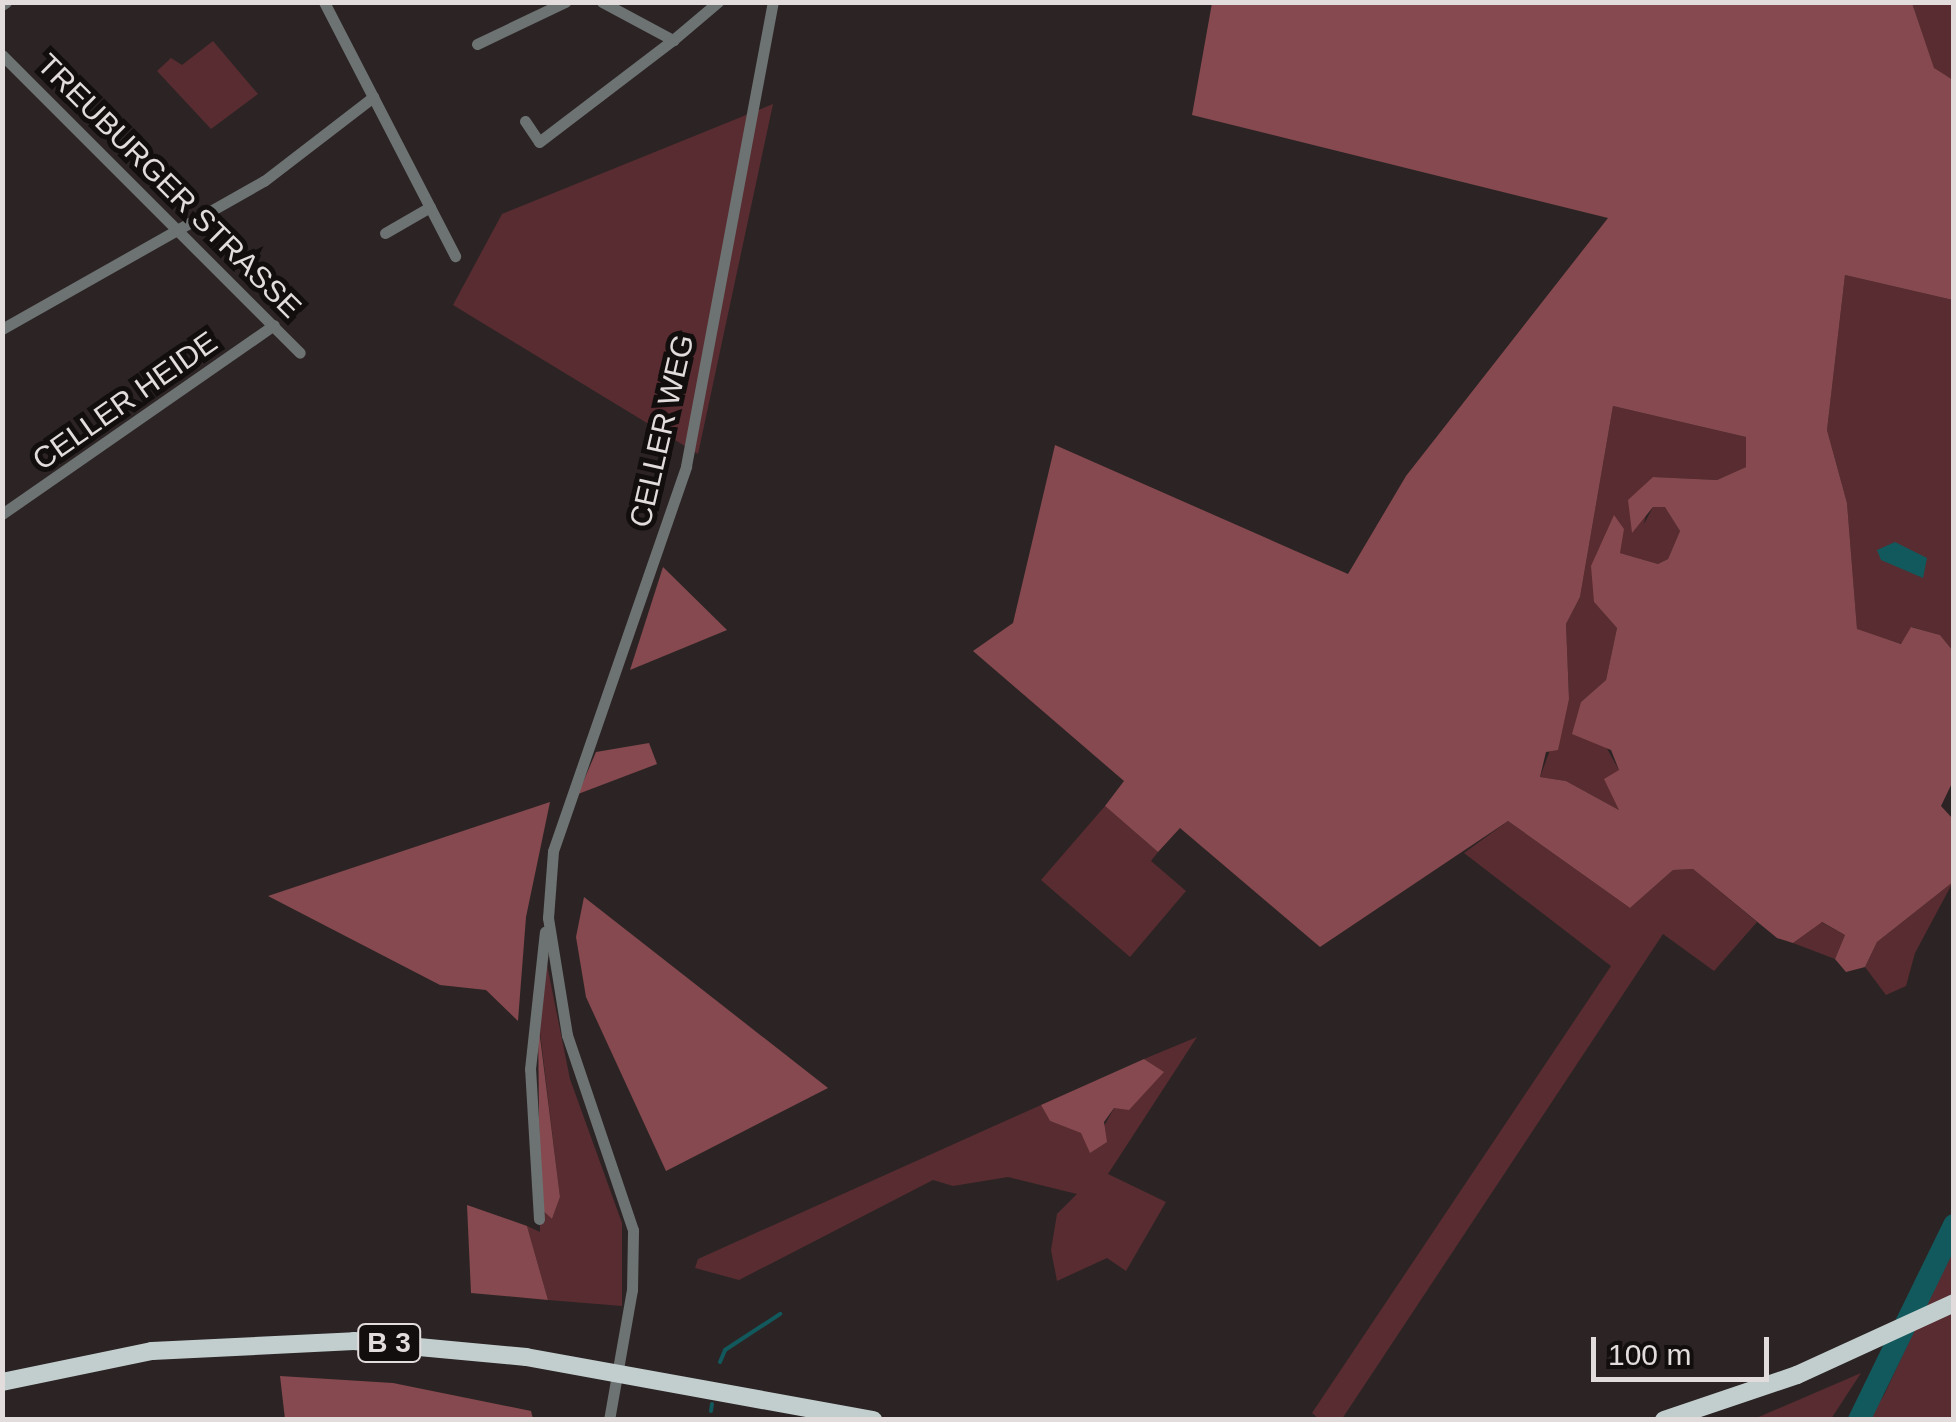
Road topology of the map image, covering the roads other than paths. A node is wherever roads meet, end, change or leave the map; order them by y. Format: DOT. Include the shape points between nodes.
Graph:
graph roads {
  1 [pos="324,2"];
  2 [pos="565,2"];
  3 [pos="602,2"];
  4 [pos="718,2"];
  5 [pos="773,2"];
  6 [pos="673,40"];
  7 [pos="477,44"];
  8 [pos="2,56"];
  9 [pos="373,97"];
  10 [pos="524,121"];
  11 [pos="430,207"];
  12 [pos="175,229"];
  13 [pos="385,233"];
  14 [pos="455,256"];
  15 [pos="274,325"];
  16 [pos="2,330"];
  17 [pos="300,353"];
  18 [pos="2,514"];
  19 [pos="548,918"];
  20 [pos="539,1218"];
  21 [pos="1954,1303"];
  22 [pos="2,1382"];
  23 [pos="610,1420"];
  24 [pos="873,1420"];
  25 [pos="1664,1420"];
  1 -- 9 [label="street"];
  2 -- 7 [label="street"];
  3 -- 6 [label="street"];
  4 -- 6 [label="street"];
  5 -- 19 [label="street, CELLER WEG" via="686,466 563,814"];
  6 -- 10 [label="street" via="539,142"];
  8 -- 12 [label="street, TREUBURGER STRASSE"];
  9 -- 11 [label="street"];
  9 -- 12 [label="street" via="264,180"];
  11 -- 13 [label="street"];
  11 -- 14 [label="street"];
  12 -- 15 [label="street, TREUBURGER STRASSE"];
  12 -- 16 [label="street"];
  15 -- 17 [label="street, TREUBURGER STRASSE"];
  15 -- 18 [label="street, CELLER HEIDE"];
  19 -- 20 [label="street, CELLER WEG" via="530,1069"];
  19 -- 23 [label="street, CELLER WEG" via="572,1054 630,1206 636,1259"];
  21 -- 25 [label="highway" via="1834,1360"];
  22 -- 24 [label="highway, B 3" via="152,1351 354,1341 526,1356"];
}
